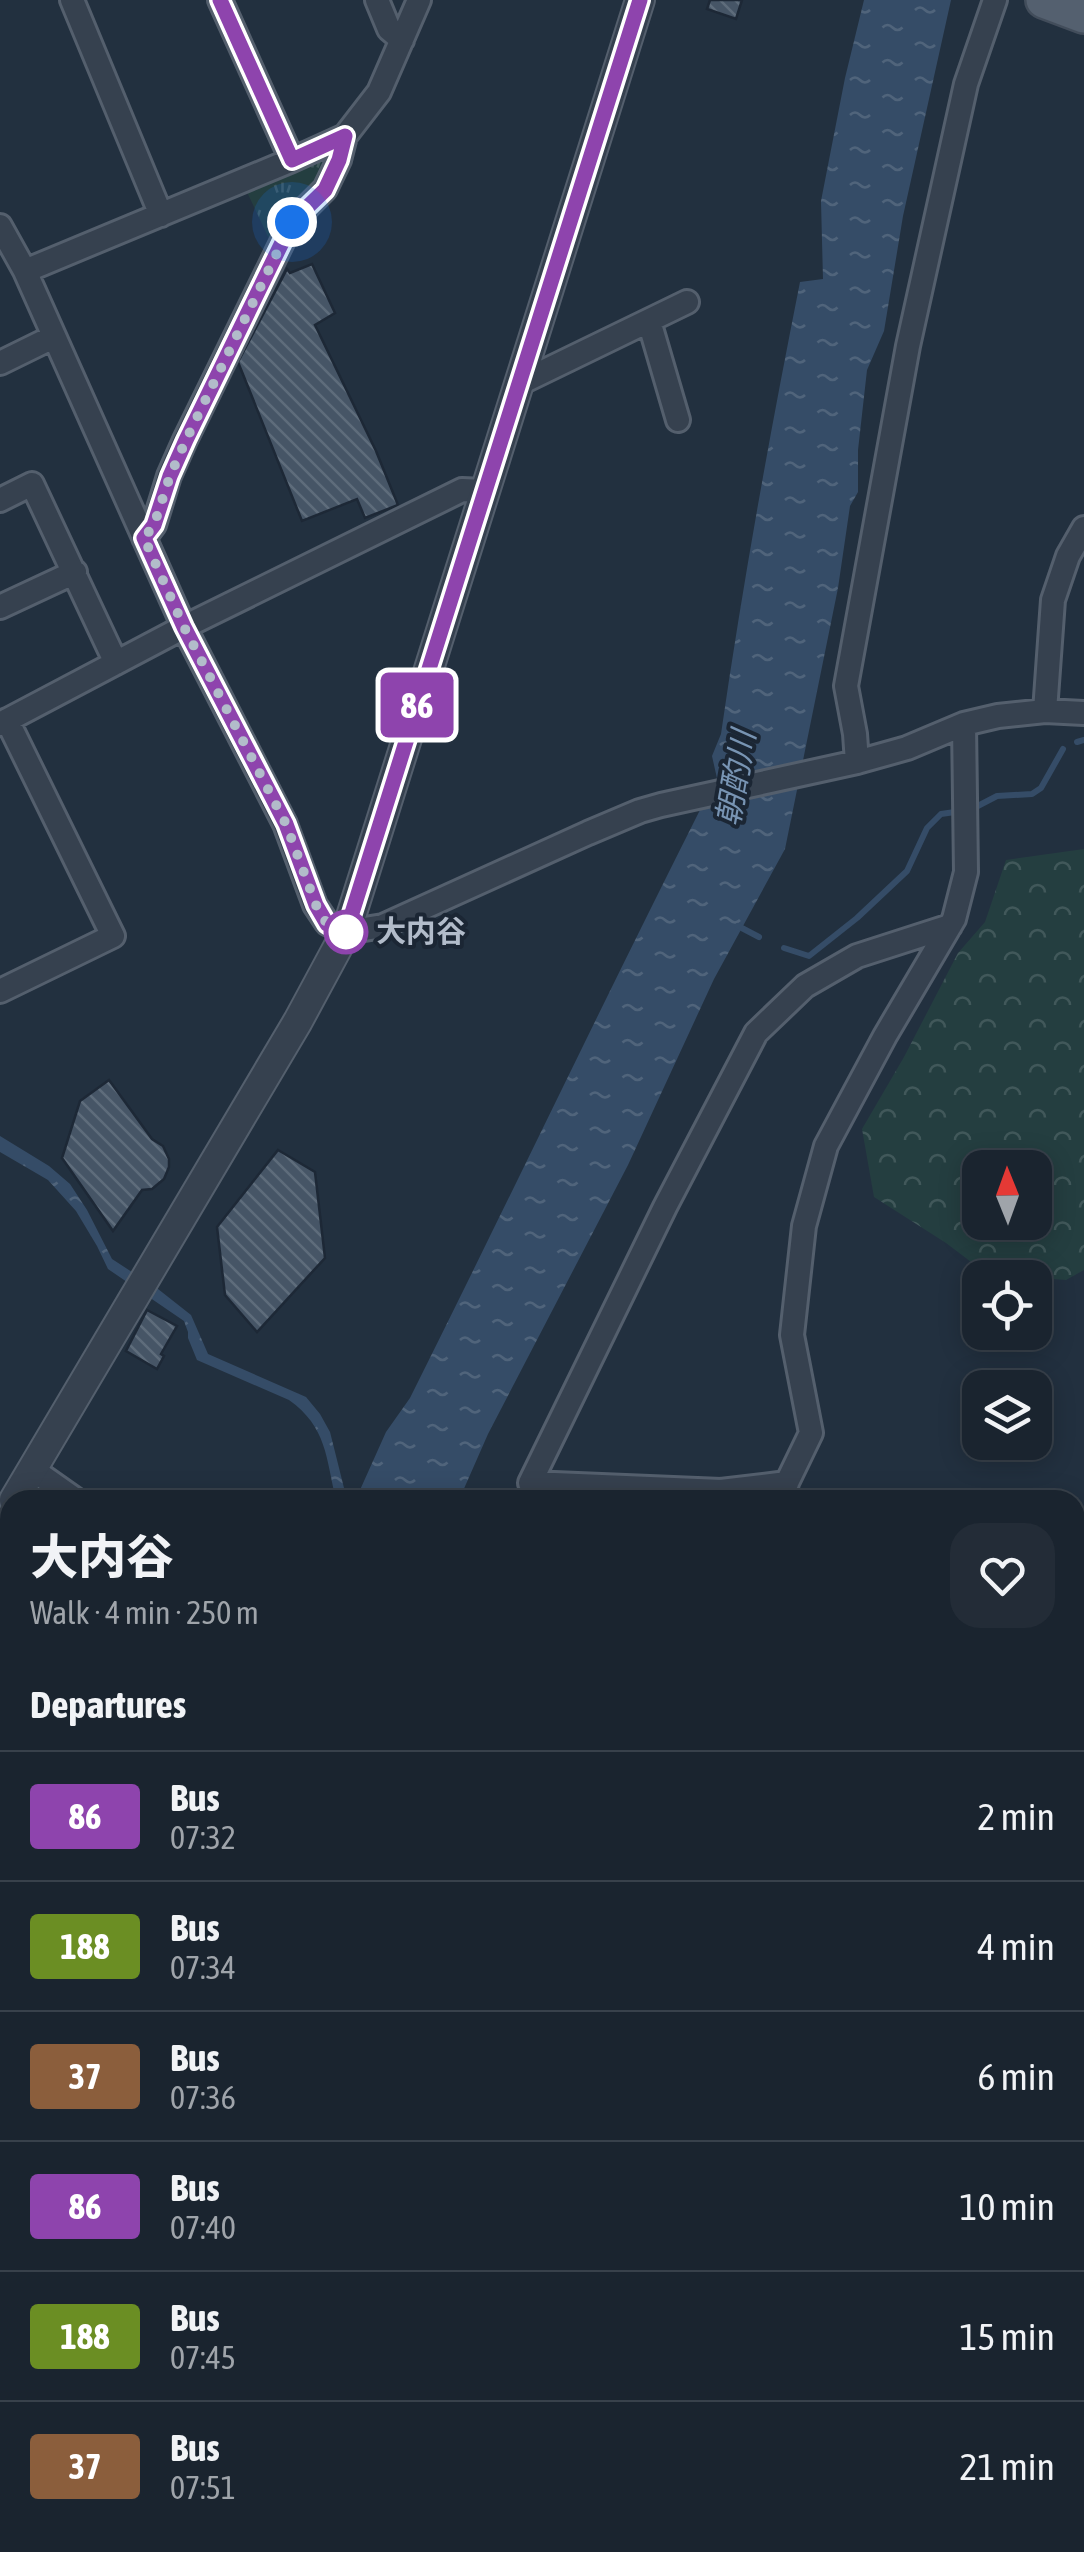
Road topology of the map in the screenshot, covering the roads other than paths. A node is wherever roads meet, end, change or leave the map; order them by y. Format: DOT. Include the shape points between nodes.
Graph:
graph roads {
  1 [pos="72,0"];
  2 [pos="220,0"];
  3 [pos="377,0"];
  4 [pos="419,0"];
  5 [pos="640,0"];
  6 [pos="995,0"];
  7 [pos="1044,0"];
  8 [pos="1084,15"];
  9 [pos="402,40"];
  10 [pos="345,136"];
  11 [pos="292,160"];
  12 [pos="161,216"];
  13 [pos="2,234"];
  14 [pos="25,271"];
  15 [pos="687,302"];
  16 [pos="649,321"];
  17 [pos="53,337"];
  18 [pos="0,363"];
  19 [pos="518,384"];
  20 [pos="678,420"];
  21 [pos="484,491"];
  22 [pos="0,500"];
  23 [pos="1084,528"];
  24 [pos="144,538"];
  25 [pos="74,572"];
  26 [pos="0,607"];
  27 [pos="184,627"];
  28 [pos="116,663"];
  29 [pos="1045,711"];
  30 [pos="1084,712"];
  31 [pos="4,722"];
  32 [pos="964,724"];
  33 [pos="846,765"];
  34 [pos="950,926"];
  35 [pos="346,932"];
  36 [pos="2,986"];
  37 [pos="32,1469"];
  38 [pos="20,1490"];
  39 [pos="62,1490"];
  40 [pos="527,1490"];
  41 [pos="784,1490"];
  1 -- 12 [label="street"];
  2 -- 11 [label="street"];
  3 -- 9 [label="street"];
  4 -- 9 [label="street"];
  5 -- 19 [label="street"];
  6 -- 33 [label="street" via="966,84 908,346 846,686 855,734"];
  7 -- 8 [label="main road"];
  9 -- 10 [label="street" via="378,92"];
  10 -- 11 [label="street"];
  10 -- 24 [label="street" via="325,190 292,222"];
  11 -- 12 [label="street"];
  12 -- 14 [label="street"];
  13 -- 14 [label="street"];
  14 -- 17 [label="street"];
  15 -- 16 [label="street"];
  16 -- 19 [label="street"];
  16 -- 20 [label="street"];
  17 -- 18 [label="street"];
  17 -- 24 [label="street"];
  19 -- 21 [label="street"];
  21 -- 27 [label="street" via="462,490"];
  21 -- 35 [label="street"];
  22 -- 25 [label="street" via="32,484"];
  23 -- 29 [label="street" via="1053,600"];
  24 -- 27 [label="street"];
  25 -- 26 [label="street"];
  25 -- 28 [label="street"];
  27 -- 28 [label="street"];
  27 -- 35 [label="street" via="286,824 316,905 327,924"];
  28 -- 31 [label="street"];
  29 -- 30 [label="street"];
  29 -- 32 [label="street"];
  31 -- 36 [label="street" via="113,936"];
  32 -- 33 [label="street"];
  32 -- 34 [label="street" via="966,872"];
  33 -- 35 [label="street" via="640,810 384,926"];
  34 -- 40 [label="street" via="856,956 805,986 756,1033"];
  34 -- 41 [label="street" via="826,1146 804,1226 792,1335 811,1433"];
  35 -- 37 [label="street"];
  37 -- 38 [label="street"];
  37 -- 39 [label="street"];
}
